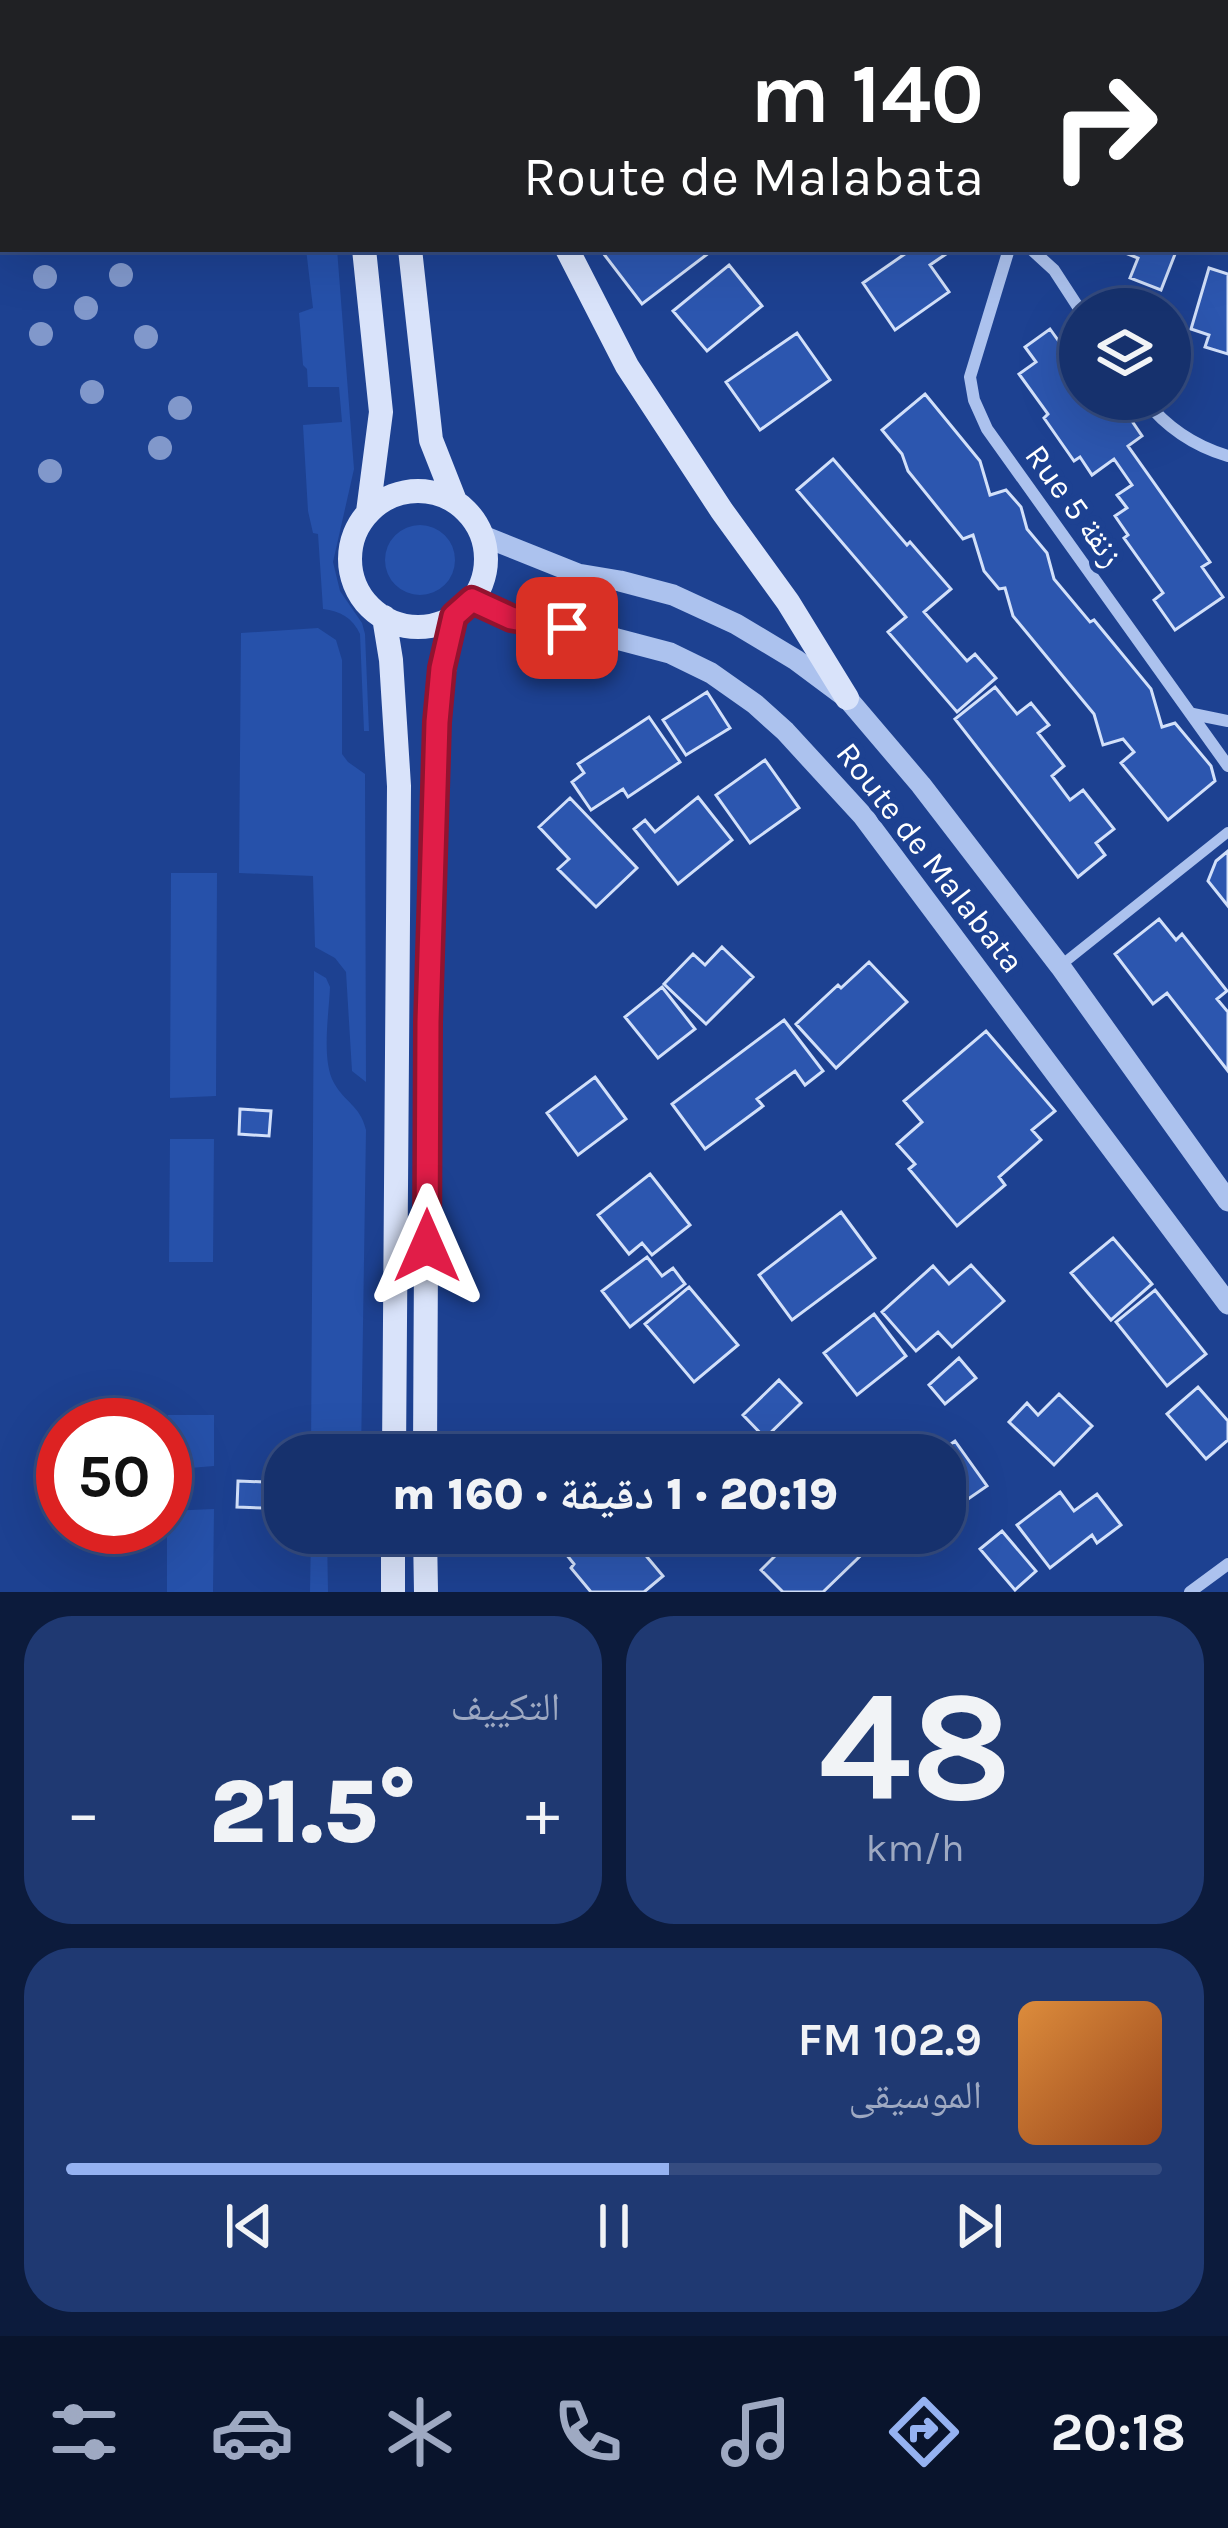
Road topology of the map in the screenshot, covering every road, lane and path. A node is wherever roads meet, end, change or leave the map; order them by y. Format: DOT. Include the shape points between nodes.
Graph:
graph roads {
  1 [pos="364,252"];
  2 [pos="410,252"];
  3 [pos="569,252"];
  4 [pos="1008,252"];
  5 [pos="1034,252"];
  6 [pos="1066,288"];
  7 [pos="1165,420"];
  8 [pos="1228,456"];
  9 [pos="455,501"];
  10 [pos="368,512"];
  11 [pos="483,536"];
  12 [pos="463,608"];
  13 [pos="383,617"];
  14 [pos="848,698"];
  15 [pos="1192,714"];
  16 [pos="1228,721"];
  17 [pos="1228,766"];
  18 [pos="1228,832"];
  19 [pos="1060,966"];
  20 [pos="1228,1201"];
  21 [pos="1228,1304"];
  22 [pos="394,1434"];
  23 [pos="425,1434"];
  24 [pos="393,1554"];
  25 [pos="425,1554"];
  26 [pos="1228,1564"];
  27 [pos="393,1592"];
  28 [pos="426,1592"];
  29 [pos="1190,1592"];
  1 -- 10 [label="main road" via="381,412"];
  2 -- 9 [label="main road" via="431,440"];
  3 -- 14 [label="main road" via="627,366"];
  4 -- 15 [label="street, Rue 5 زنقة" via="970,376 974,400"];
  5 -- 6 [label="street"];
  7 -- 8 [label="street"];
  9 -- 10 [label="main road" via="410,491"];
  9 -- 11 [label="main road"];
  10 -- 13 [label="main road" via="352,543 352,578"];
  11 -- 12 [label="main road" via="485,569"];
  11 -- 14 [label="street, Route de Malabata" via="578,574 673,595 736,624"];
  12 -- 13 [label="main road" via="419,627"];
  12 -- 21 [label="street, Route de Malabata" via="670,653 712,673 785,730 863,816"];
  12 -- 23 [label="main road" via="442,668 437,722"];
  13 -- 22 [label="main road" via="399,786"];
  14 -- 19 [label="street, Route de Malabata"];
  15 -- 16 [label="street"];
  15 -- 17 [label="street, Rue 5 زنقة"];
  18 -- 19 [label="street"];
  19 -- 20 [label="street, Route de Malabata"];
  24 -- 27 [label="main road"];
  25 -- 28 [label="main road"];
  26 -- 29 [label="street"];
}
